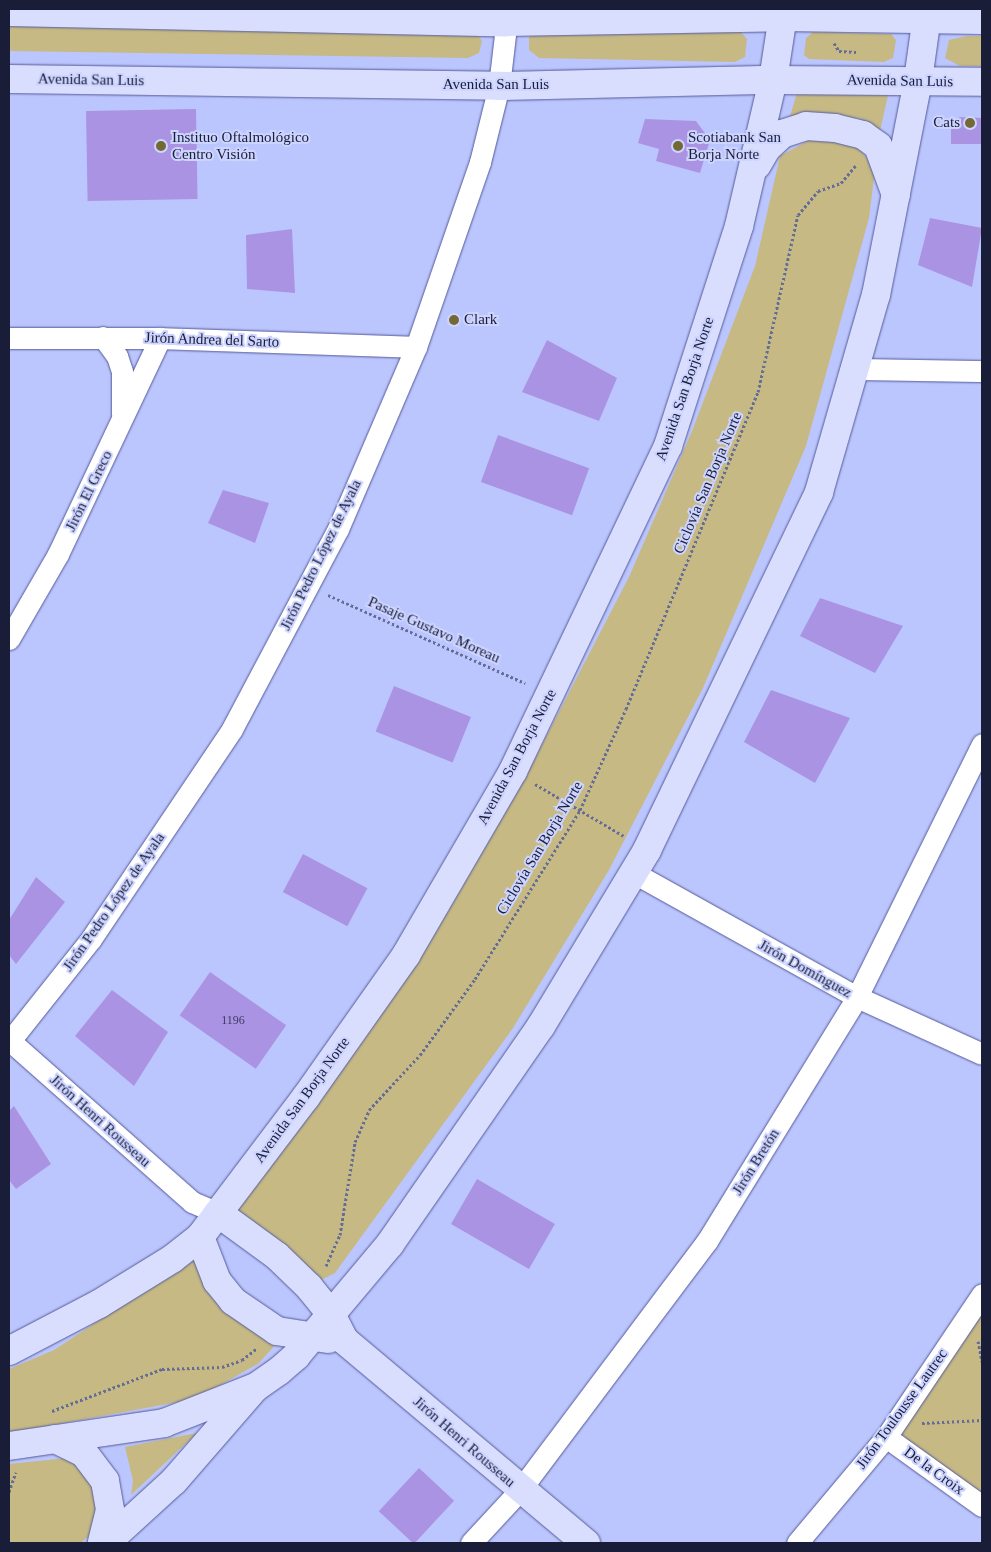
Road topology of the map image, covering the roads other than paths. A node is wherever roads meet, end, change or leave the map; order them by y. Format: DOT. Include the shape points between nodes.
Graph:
graph roads {
  1 [pos="9,12"];
  2 [pos="784,13"];
  3 [pos="927,14"];
  4 [pos="507,15"];
  5 [pos="982,20"];
  6 [pos="9,79"];
  7 [pos="773,80"];
  8 [pos="918,80"];
  9 [pos="982,82"];
  10 [pos="499,86"];
  11 [pos="751,174"];
  12 [pos="896,197"];
  13 [pos="103,337"];
  14 [pos="9,338"];
  15 [pos="160,338"];
  16 [pos="416,347"];
  17 [pos="854,369"];
  18 [pos="982,371"];
  19 [pos="122,424"];
  20 [pos="9,639"];
  21 [pos="982,744"];
  22 [pos="640,861"];
  23 [pos="857,997"];
  24 [pos="9,1041"];
  25 [pos="982,1054"];
  26 [pos="192,1202"];
  27 [pos="218,1213"];
  28 [pos="200,1237"];
  29 [pos="979,1307"];
  30 [pos="331,1314"];
  31 [pos="312,1338"];
  32 [pos="344,1340"];
  33 [pos="9,1351"];
  34 [pos="256,1387"];
  35 [pos="890,1431"];
  36 [pos="55,1439"];
  37 [pos="9,1446"];
  38 [pos="520,1490"];
  39 [pos="982,1506"];
  40 [pos="104,1543"];
  41 [pos="471,1543"];
  42 [pos="586,1543"];
  43 [pos="797,1543"];
  1 -- 4 [label="main road"];
  2 -- 3 [label="main road" via="838,17"];
  2 -- 4 [label="main road"];
  2 -- 7 [label="main road, Avenida San Borja Norte"];
  3 -- 5 [label="main road"];
  3 -- 8 [label="main road"];
  4 -- 10 [label="street, Jirón Pedro López de Ayala"];
  6 -- 10 [label="main road, Avenida San Luis"];
  7 -- 8 [label="main road, Avenida San Luis"];
  7 -- 10 [label="main road, Avenida San Luis"];
  7 -- 11 [label="main road, Avenida San Borja Norte"];
  8 -- 9 [label="main road, Avenida San Luis"];
  8 -- 12 [label="main road"];
  10 -- 16 [label="street, Jirón Pedro López de Ayala" via="480,162"];
  11 -- 12 [label="main road" via="767,148 782,134 806,126 835,128 863,135 878,146"];
  11 -- 27 [label="main road, Avenida San Borja Norte" via="739,226 668,446 513,771 406,955 306,1097"];
  12 -- 17 [label="main road" via="876,295"];
  13 -- 14 [label="street, Jirón Andrea del Sarto"];
  13 -- 15 [label="street, Jirón Andrea del Sarto"];
  13 -- 19 [label="street" via="117,356 122,371"];
  15 -- 16 [label="street, Jirón Andrea del Sarto"];
  15 -- 19 [label="street, Jirón El Greco"];
  16 -- 24 [label="street, Jirón Pedro López de Ayala" via="338,529 232,729 91,939"];
  17 -- 18 [label="street"];
  17 -- 22 [label="main road" via="819,492"];
  19 -- 20 [label="street, Jirón El Greco" via="58,554"];
  21 -- 23 [label="street, Jirón Bretón"];
  22 -- 23 [label="street, Jirón Domínguez"];
  22 -- 30 [label="main road" via="514,1066 390,1244"];
  23 -- 25 [label="street, Jirón Domínguez"];
  23 -- 38 [label="street, Jirón Bretón" via="707,1241"];
  24 -- 26 [label="street, Jirón Henri Rousseau"];
  26 -- 27 [label="street, Jirón Henri Rousseau"];
  26 -- 28 [label="street"];
  27 -- 28 [label="main road, Avenida San Borja Norte"];
  27 -- 30 [label="main road, Jirón Henri Rousseau" via="277,1256 310,1287"];
  28 -- 31 [label="main road" via="206,1258 228,1294 253,1317 277,1331"];
  28 -- 33 [label="main road, Avenida San Borja Norte" via="172,1259 99,1304"];
  29 -- 35 [label="street, Jirón Toulousse Lautrec"];
  30 -- 31 [label="main road"];
  30 -- 32 [label="main road, Jirón Henri Rousseau"];
  31 -- 32 [label="main road"];
  31 -- 34 [label="main road" via="296,1356"];
  32 -- 38 [label="main road, Jirón Henri Rousseau"];
  34 -- 36 [label="main road" via="164,1423"];
  34 -- 40 [label="main road" via="174,1481"];
  35 -- 39 [label="street, De la Croix"];
  35 -- 43 [label="street, Jirón Toulousse Lautrec"];
  36 -- 37 [label="main road"];
  36 -- 40 [label="main road" via="84,1453 105,1481 110,1510"];
  38 -- 41 [label="street, Jirón Bretón"];
  38 -- 42 [label="main road, Jirón Henri Rousseau"];
}
